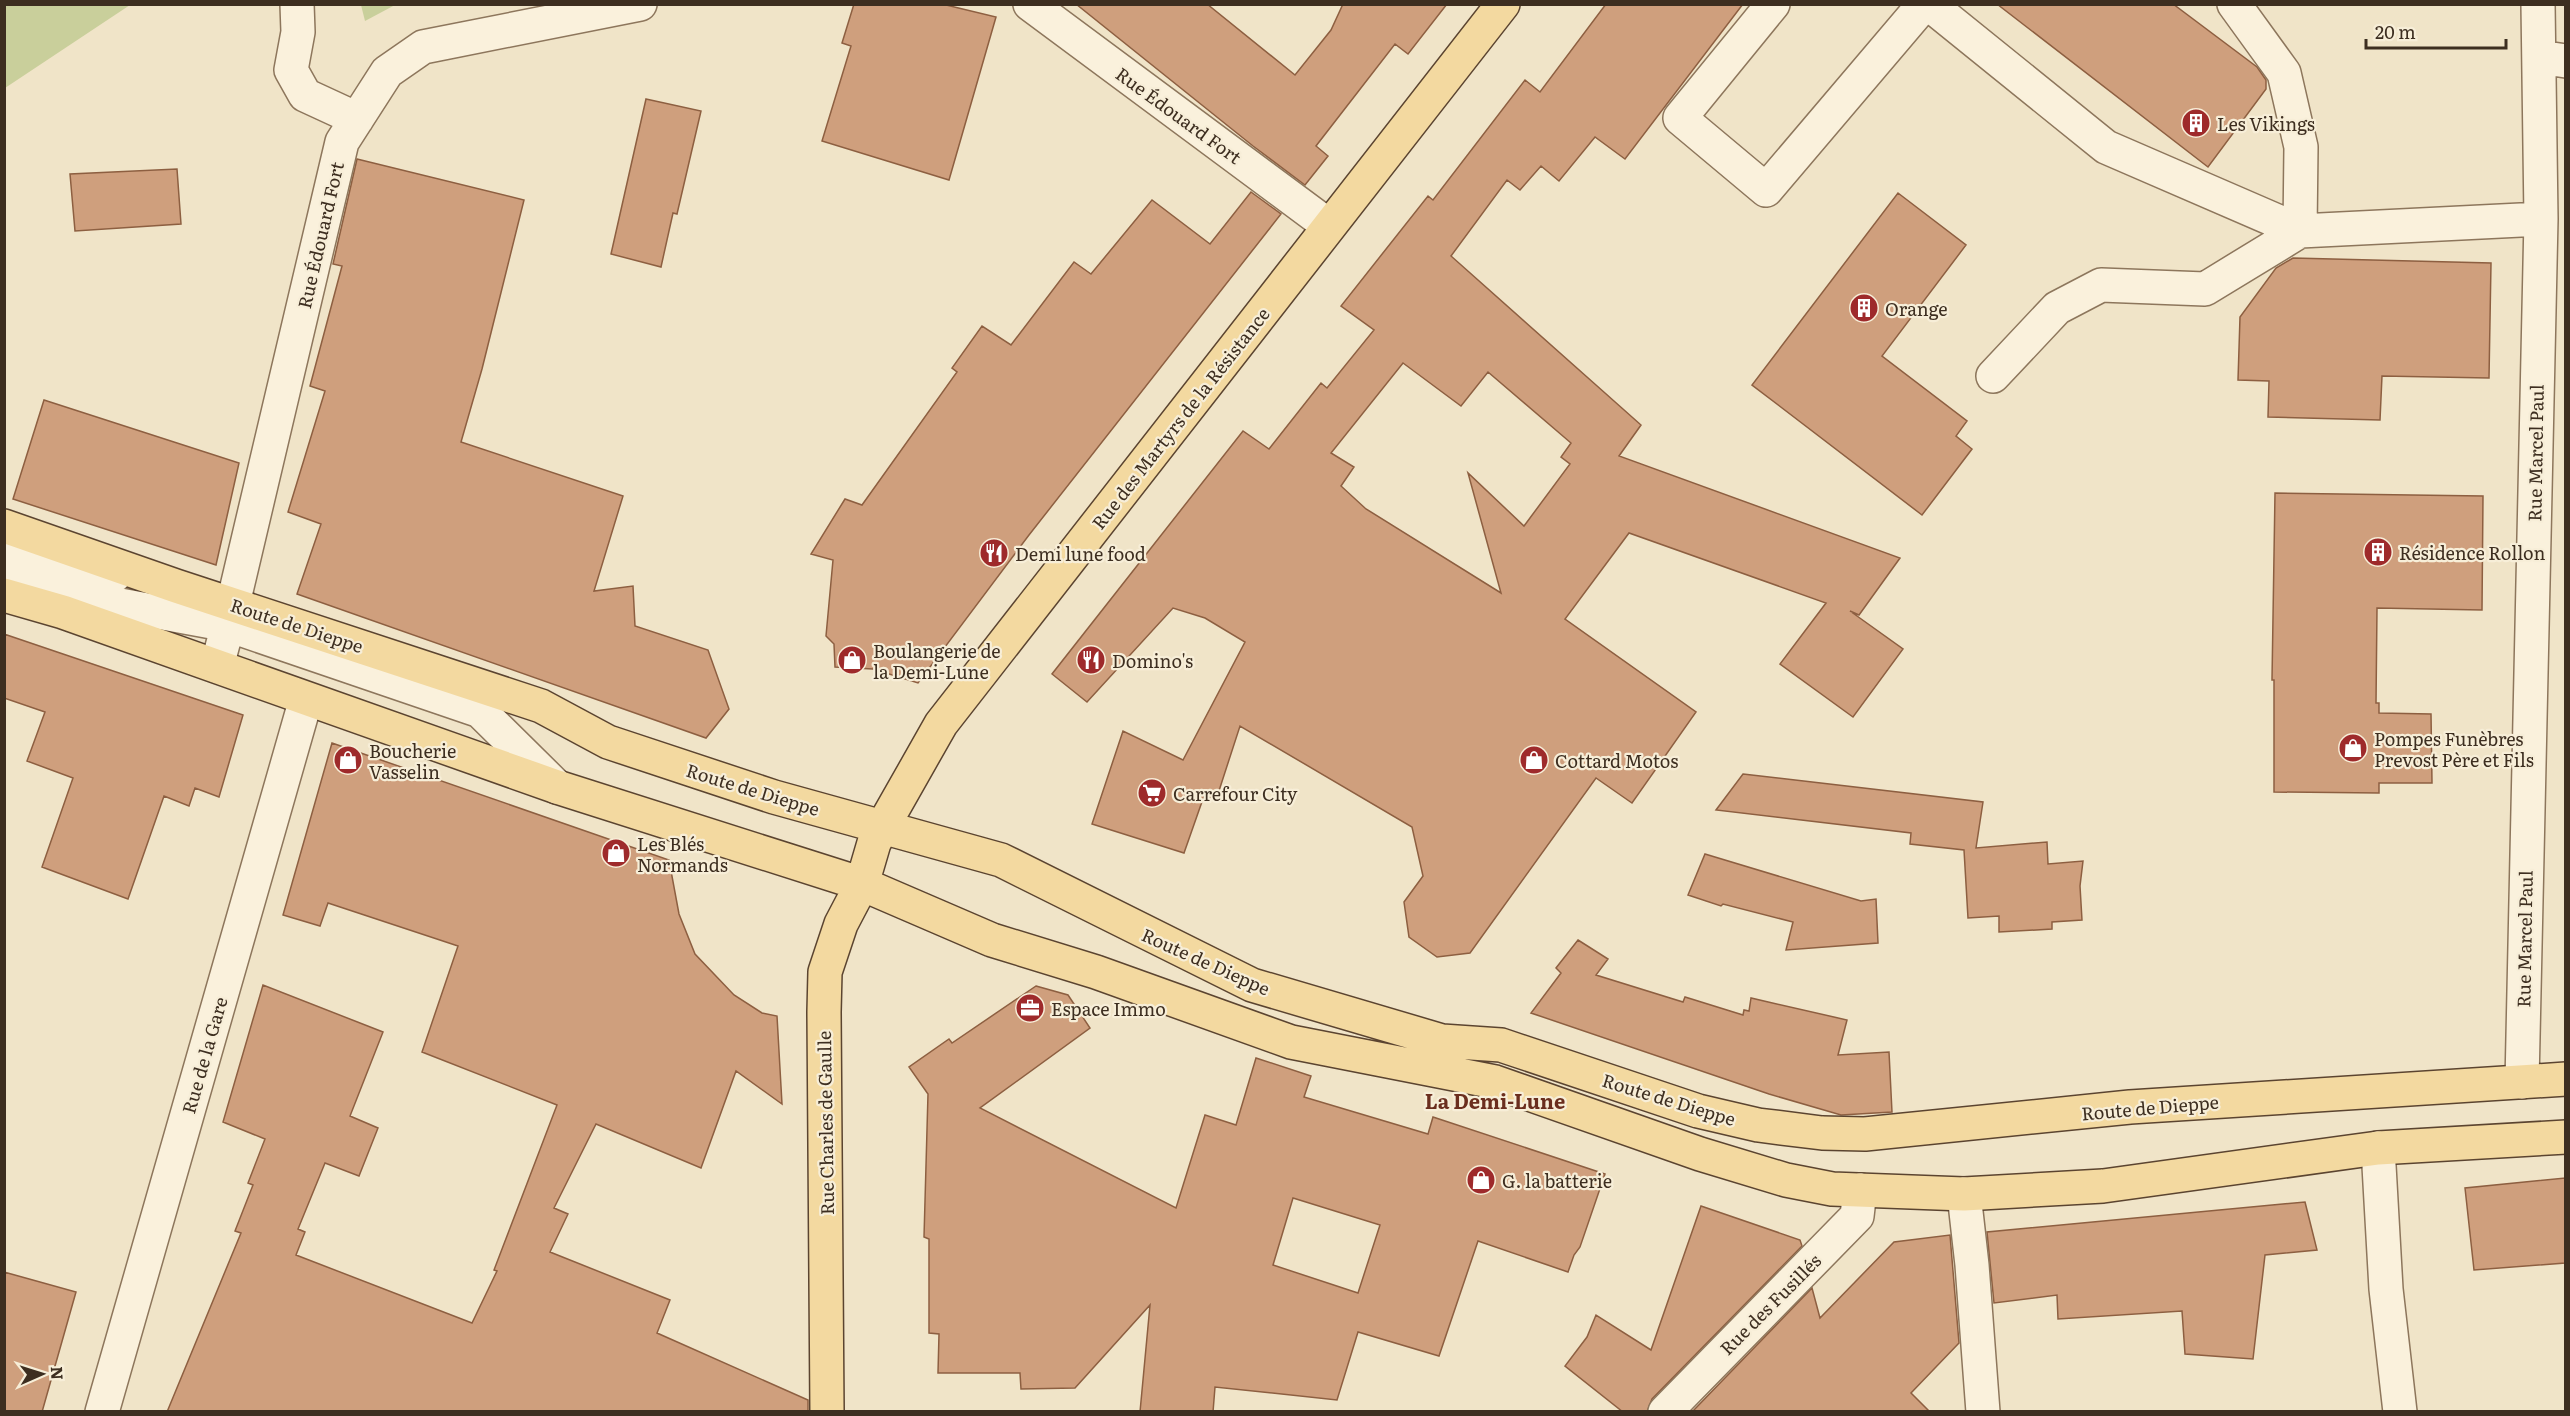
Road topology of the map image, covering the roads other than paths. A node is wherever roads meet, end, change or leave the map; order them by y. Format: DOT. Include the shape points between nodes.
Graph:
graph roads {
  1 [pos="297,4"];
  2 [pos="640,4"];
  3 [pos="1030,4"];
  4 [pos="1503,4"];
  5 [pos="1773,4"];
  6 [pos="1924,4"];
  7 [pos="1929,4"];
  8 [pos="2234,4"];
  9 [pos="2538,4"];
  10 [pos="2552,59"];
  11 [pos="357,119"];
  12 [pos="2541,219"];
  13 [pos="1329,226"];
  14 [pos="2300,231"];
  15 [pos="1993,376"];
  16 [pos="4,526"];
  17 [pos="4,555"];
  18 [pos="4,583"];
  19 [pos="176,586"];
  20 [pos="4,595"];
  21 [pos="230,614"];
  22 [pos="217,666"];
  23 [pos="306,699"];
  24 [pos="557,787"];
  25 [pos="878,836"];
  26 [pos="862,884"];
  27 [pos="2565,1079"];
  28 [pos="2522,1082"];
  29 [pos="2565,1137"];
  30 [pos="2378,1148"];
  31 [pos="1860,1190"];
  32 [pos="1964,1194"];
  33 [pos="102,1412"];
  34 [pos="826,1412"];
  35 [pos="1665,1412"];
  36 [pos="1983,1412"];
  37 [pos="2400,1412"];
  1 -- 11 [label="street" via="298,32 291,70 305,95"];
  2 -- 11 [label="street, Rue Édouard Fort" via="423,47 387,72"];
  3 -- 13 [label="street, Rue Édouard Fort"];
  4 -- 13 [label="main road, Rue des Martyrs de la Résistance"];
  5 -- 6 [label="street" via="1680,118 1766,190"];
  7 -- 14 [label="street" via="2106,147"];
  8 -- 14 [label="street" via="2284,73 2301,147"];
  9 -- 10 [label="street, Rue Marcel Paul"];
  10 -- 12 [label="street, Rue Marcel Paul"];
  11 -- 21 [label="street, Rue Édouard Fort" via="342,142"];
  12 -- 14 [label="street"];
  12 -- 28 [label="street, Rue Marcel Paul"];
  13 -- 25 [label="main road, Rue des Martyrs de la Résistance" via="941,724"];
  14 -- 15 [label="street" via="2205,289 2101,285 2057,308"];
  16 -- 19 [label="main road, Route de Dieppe"];
  17 -- 19 [label="street"];
  18 -- 21 [label="street"];
  19 -- 21 [label="main road, Route de Dieppe"];
  20 -- 22 [label="main road, Route de Dieppe"];
  21 -- 22 [label="street, Rue Édouard Fort"];
  21 -- 24 [label="street" via="480,711"];
  21 -- 25 [label="main road, Route de Dieppe" via="541,706 608,742"];
  22 -- 23 [label="main road, Route de Dieppe"];
  23 -- 24 [label="main road, Route de Dieppe"];
  23 -- 33 [label="street, Rue de la Gare"];
  24 -- 26 [label="main road, Route de Dieppe"];
  25 -- 26 [label="main road, Rue Charles de Gaulle"];
  25 -- 28 [label="main road, Route de Dieppe" via="1000,860 1252,985 1442,1041 1501,1046 1680,1106 1758,1125 1864,1134 2130,1107"];
  26 -- 31 [label="main road, Route de Dieppe" via="992,940 1096,972 1291,1042 1495,1082 1786,1180"];
  26 -- 34 [label="main road, Rue Charles de Gaulle" via="841,924 825,972"];
  27 -- 28 [label="main road, Route de Dieppe"];
  29 -- 30 [label="main road, Route de Dieppe"];
  30 -- 32 [label="main road, Route de Dieppe" via="2103,1186"];
  30 -- 37 [label="street" via="2386,1290"];
  31 -- 32 [label="main road, Route de Dieppe"];
  31 -- 35 [label="street, Rue des Fusillés" via="1857,1216"];
  32 -- 36 [label="street"];
}
